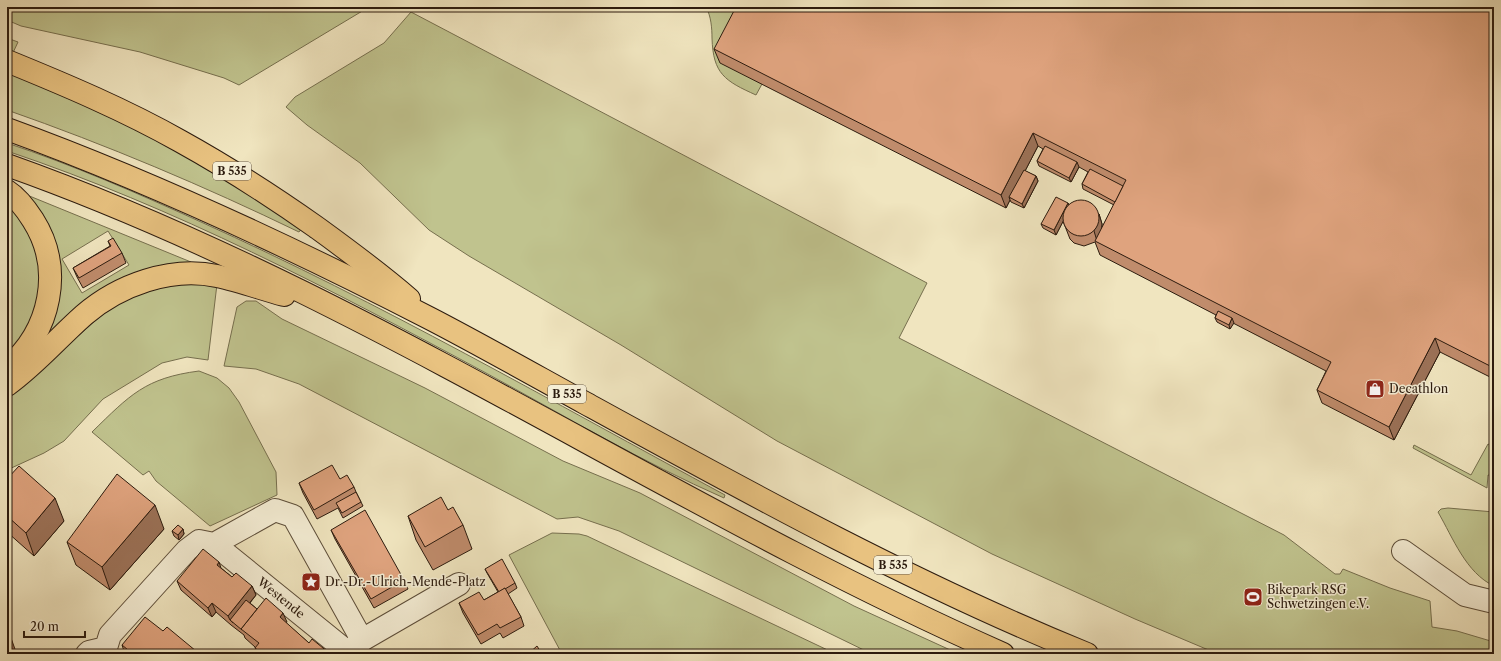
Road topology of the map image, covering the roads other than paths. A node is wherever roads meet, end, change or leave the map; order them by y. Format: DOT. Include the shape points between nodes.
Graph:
graph roads {
  1 [pos="7,62"];
  2 [pos="7,129"];
  3 [pos="7,165"];
  4 [pos="7,190"];
  5 [pos="341,312"];
  6 [pos="433,320"];
  7 [pos="7,368"];
  8 [pos="7,384"];
  9 [pos="214,544"];
  10 [pos="1403,550"];
  11 [pos="459,584"];
  12 [pos="1494,602"];
  13 [pos="354,649"];
  14 [pos="101,652"];
  15 [pos="1003,654"];
  16 [pos="1087,654"];
  1 -- 6 [label="highway, B 535" via="75,89 138,119 229,169 374,268"];
  2 -- 6 [label="highway, B 535" via="191,202"];
  3 -- 5 [label="highway, B 535" via="177,233"];
  4 -- 7 [label="highway" via="23,205 42,236 50,259 51,279 46,309 31,342"];
  5 -- 8 [label="highway, B 535" via="216,276 186,273 167,276 142,282 103,301"];
  5 -- 15 [label="highway, B 535" via="421,352 872,593"];
  6 -- 16 [label="highway, B 535" via="729,482 874,556"];
  9 -- 13 [label="street, Westende"];
  9 -- 13 [label="street" via="275,510 293,516"];
  9 -- 14 [label="street" via="199,541 187,550 110,635"];
  10 -- 12 [label="street" via="1465,595"];
  11 -- 13 [label="street"];
}
